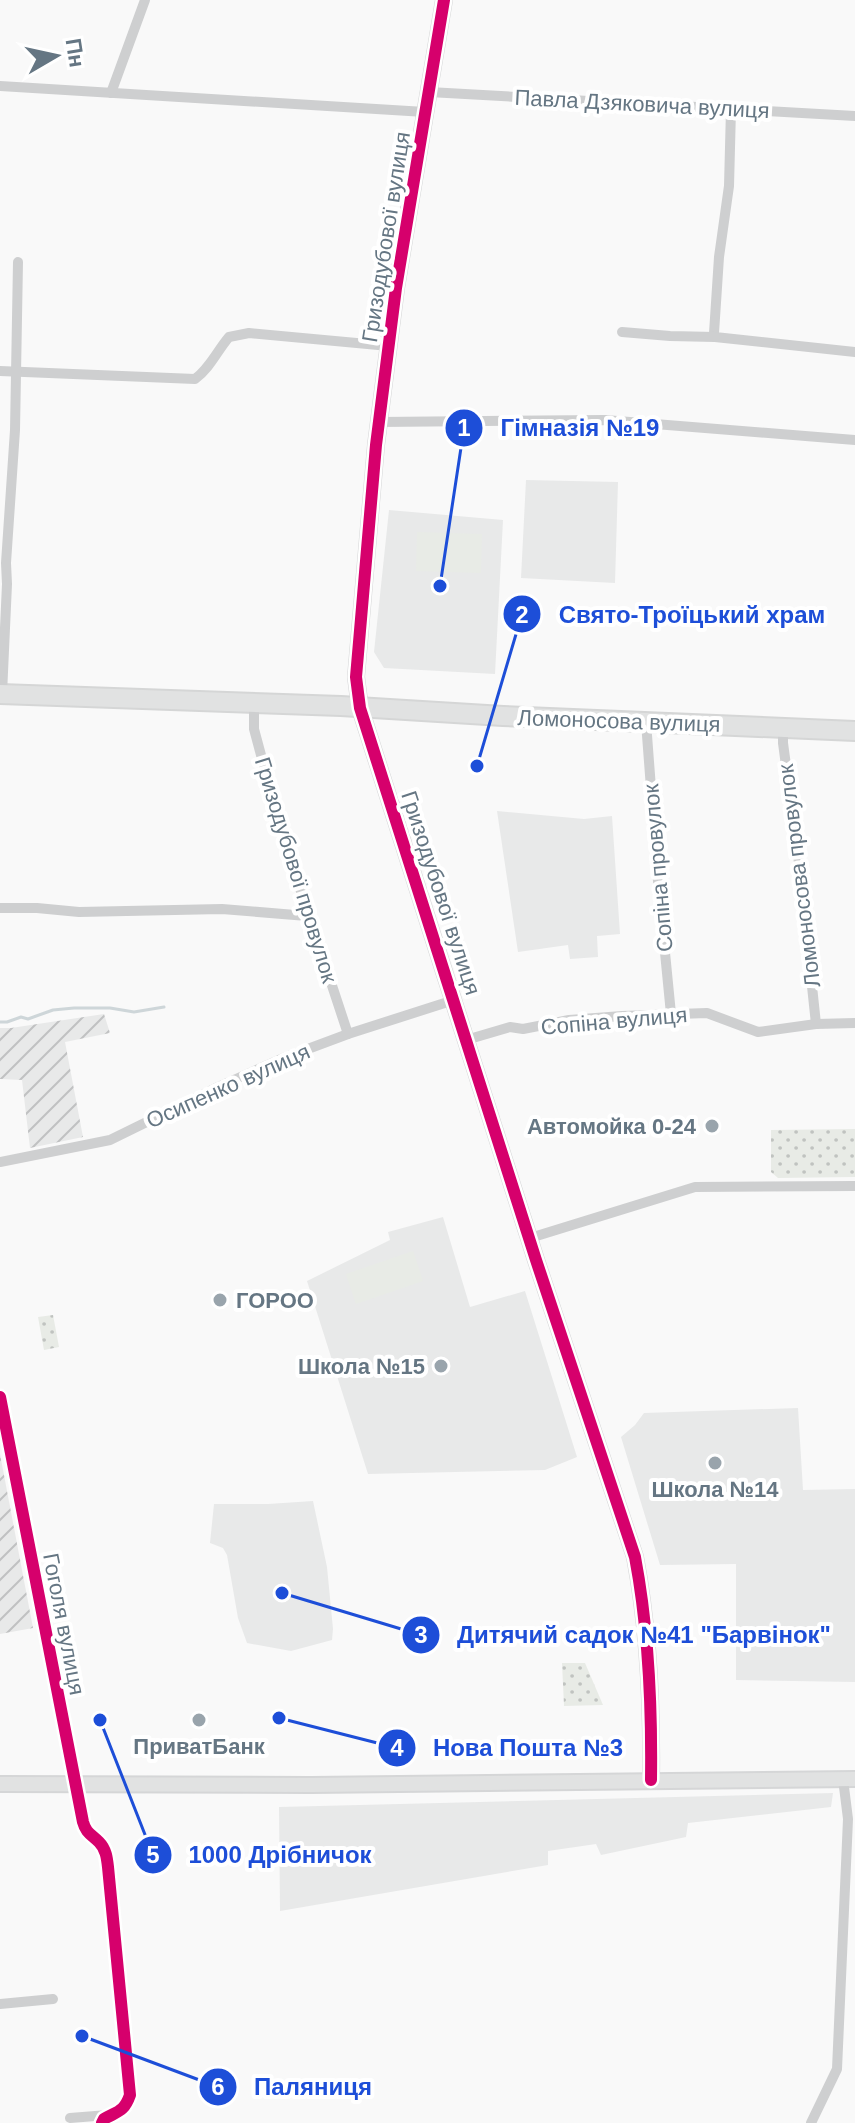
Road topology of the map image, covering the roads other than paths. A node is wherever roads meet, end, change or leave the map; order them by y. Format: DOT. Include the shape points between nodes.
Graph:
graph roads {
  1 [pos="145,0"];
  2 [pos="444,0"];
  3 [pos="0,86"];
  4 [pos="429,92"];
  5 [pos="111,93"];
  6 [pos="731,109"];
  7 [pos="425,112"];
  8 [pos="855,116"];
  9 [pos="18,262"];
  10 [pos="622,332"];
  11 [pos="715,337"];
  12 [pos="389,346"];
  13 [pos="855,352"];
  14 [pos="0,371"];
  15 [pos="14,372"];
  16 [pos="379,422"];
  17 [pos="855,440"];
  18 [pos="1,694"];
  19 [pos="254,703"];
  20 [pos="360,708"];
  21 [pos="646,722"];
  22 [pos="783,727"];
  23 [pos="855,731"];
  24 [pos="0,908"];
  25 [pos="307,916"];
  26 [pos="454,1000"];
  27 [pos="671,1014"];
  28 [pos="855,1023"];
  29 [pos="816,1024"];
  30 [pos="348,1034"];
  31 [pos="466,1040"];
  32 [pos="0,1162"];
  33 [pos="855,1186"];
  34 [pos="530,1238"];
  35 [pos="0,1397"];
  36 [pos="849,1779"];
  37 [pos="651,1780"];
  38 [pos="75,1783"];
  39 [pos="0,1784"];
  40 [pos="53,1999"];
  41 [pos="0,2004"];
  42 [pos="70,2118"];
  43 [pos="106,2119"];
  44 [pos="811,2123"];
  1 -- 5 [label="street"];
  2 -- 4 [label="street, Гризодубової вулиця"];
  3 -- 5 [label="street"];
  4 -- 6 [label="street, Павла Дзяковича вулиця"];
  4 -- 7 [label="street, Гризодубової вулиця"];
  5 -- 7 [label="street"];
  6 -- 8 [label="street, Павла Дзяковича вулиця"];
  6 -- 11 [label="street"];
  7 -- 12 [label="street, Гризодубової вулиця"];
  9 -- 15 [label="street"];
  10 -- 11 [label="street"];
  11 -- 13 [label="street"];
  12 -- 15 [label="street" via="249,333 229,337 195,379"];
  12 -- 16 [label="street, Гризодубової вулиця"];
  14 -- 15 [label="street"];
  15 -- 18 [label="street"];
  16 -- 17 [label="street" via="605,420"];
  16 -- 20 [label="street, Гризодубової вулиця" via="356,677"];
  18 -- 19 [label="highway, Ломоносова вулиця"];
  19 -- 20 [label="highway, Ломоносова вулиця"];
  19 -- 25 [label="street, Гризодубової провулок" via="254,729"];
  20 -- 21 [label="highway, Ломоносова вулиця"];
  20 -- 26 [label="street, Гризодубової вулиця"];
  21 -- 22 [label="highway, Ломоносова вулиця"];
  21 -- 27 [label="street, Сопіна провулок"];
  22 -- 23 [label="highway, Ломоносова вулиця"];
  22 -- 29 [label="street, Ломоносова провулок"];
  24 -- 25 [label="street" via="222,909"];
  25 -- 30 [label="street, Гризодубової провулок"];
  26 -- 30 [label="street, Осипенко вулиця"];
  26 -- 31 [label="street, Гризодубової вулиця"];
  27 -- 29 [label="street, Сопіна вулиця" via="707,1013 758,1032"];
  27 -- 31 [label="street, Сопіна вулиця" via="510,1027"];
  28 -- 29 [label="street, Сопіна вулиця"];
  30 -- 32 [label="street, Осипенко вулиця" via="218,1087 110,1140"];
  31 -- 34 [label="street, Гризодубової вулиця"];
  33 -- 34 [label="street" via="695,1187"];
  34 -- 37 [label="street, Гризодубової вулиця" via="635,1557 649,1659"];
  35 -- 38 [label="street, Гоголя вулиця"];
  36 -- 37 [label="street"];
  36 -- 44 [label="street" via="837,2069"];
  37 -- 38 [label="street"];
  38 -- 39 [label="street"];
  38 -- 43 [label="street, Гоголя вулиця" via="85,1831 106,1853 130,2095 120,2112"];
  40 -- 41 [label="street"];
  42 -- 43 [label="street"];
}
